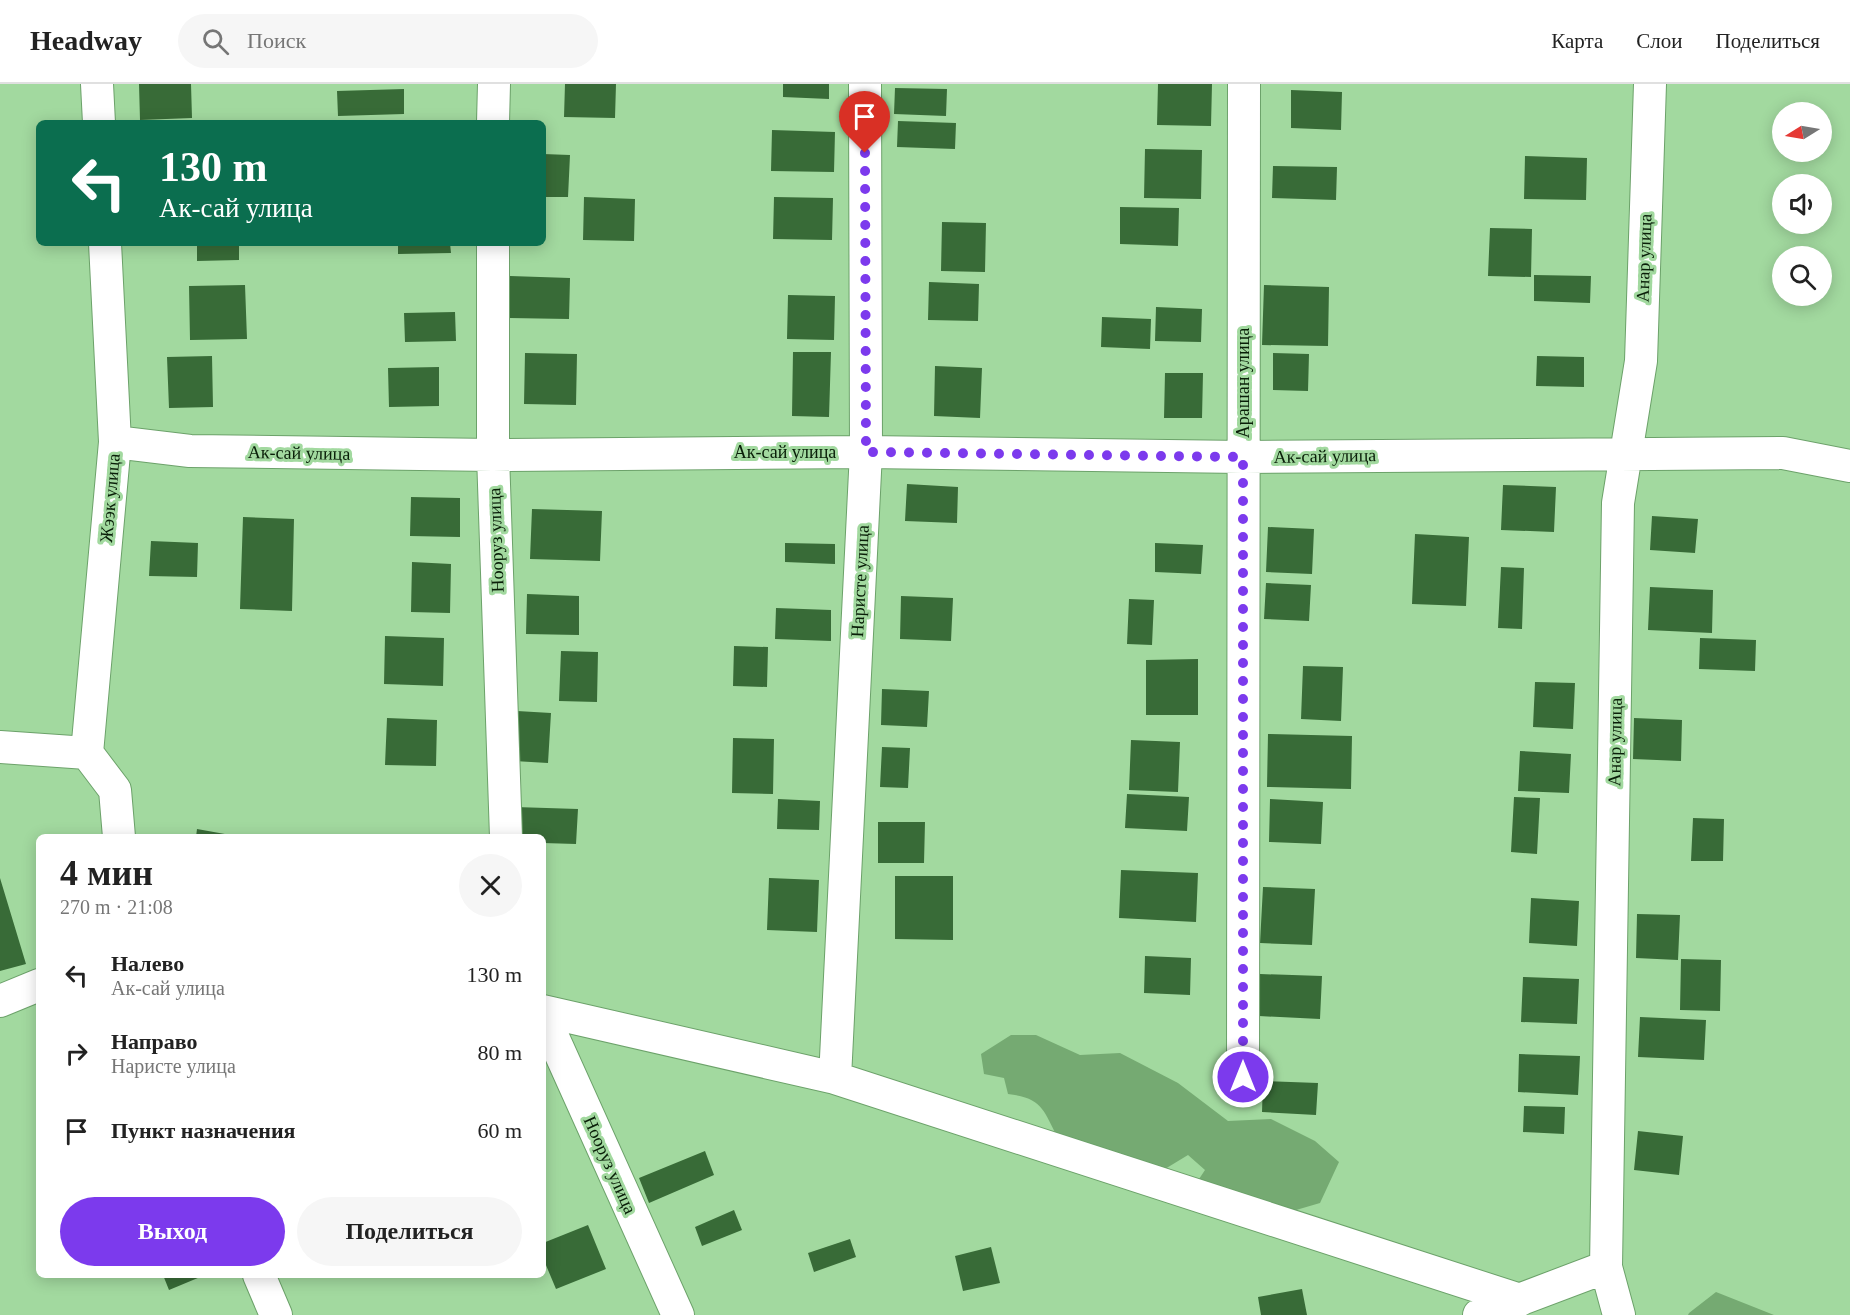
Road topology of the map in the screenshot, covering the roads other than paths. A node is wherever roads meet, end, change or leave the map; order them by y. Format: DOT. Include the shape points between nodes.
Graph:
graph roads {
  1 [pos="97,84"];
  2 [pos="494,84"];
  3 [pos="865,84"];
  4 [pos="1244,84"];
  5 [pos="1650,84"];
  6 [pos="99,120"];
  7 [pos="494,120"];
  8 [pos="105,246"];
  9 [pos="493,246"];
  10 [pos="115,442"];
  11 [pos="866,452"];
  12 [pos="1628,453"];
  13 [pos="493,455"];
  14 [pos="1243,457"];
  15 [pos="1850,466"];
  16 [pos="0,747"];
  17 [pos="87,753"];
  18 [pos="118,834"];
  19 [pos="506,834"];
  20 [pos="36,986"];
  21 [pos="0,1001"];
  22 [pos="546,1014"];
  23 [pos="546,1020"];
  24 [pos="1243,1077"];
  25 [pos="835,1078"];
  26 [pos="1606,1267"];
  27 [pos="260,1278"];
  28 [pos="1520,1300"];
  29 [pos="276,1315"];
  30 [pos="678,1315"];
  31 [pos="1479,1315"];
  32 [pos="1619,1315"];
  1 -- 6 [label="street"];
  2 -- 7 [label="street"];
  3 -- 11 [label="street, Наристе улица"];
  4 -- 14 [label="street, Арашан улица"];
  5 -- 12 [label="street, Анар улица" via="1641,361"];
  8 -- 10 [label="street, Жээк улица"];
  9 -- 13 [label="street, Нооруз улица"];
  10 -- 13 [label="street, Ак-сай улица" via="190,451"];
  10 -- 17 [label="street, Жээк улица"];
  11 -- 13 [label="street, Ак-сай улица"];
  11 -- 14 [label="street, Ак-сай улица"];
  11 -- 25 [label="street, Наристе улица"];
  12 -- 14 [label="street, Ак-сай улица"];
  12 -- 15 [label="street, Ак-сай улица" via="1783,453"];
  12 -- 26 [label="street, Анар улица" via="1618,503"];
  13 -- 19 [label="street, Нооруз улица"];
  14 -- 24 [label="street, Арашан улица"];
  16 -- 17 [label="street"];
  17 -- 18 [label="street" via="115,790"];
  20 -- 21 [label="street"];
  22 -- 25 [label="street"];
  23 -- 30 [label="street, Нооруз улица"];
  25 -- 28 [label="street"];
  26 -- 28 [label="street"];
  26 -- 32 [label="street, Анар улица"];
  27 -- 29 [label="street"];
  28 -- 31 [label="street"];
}
